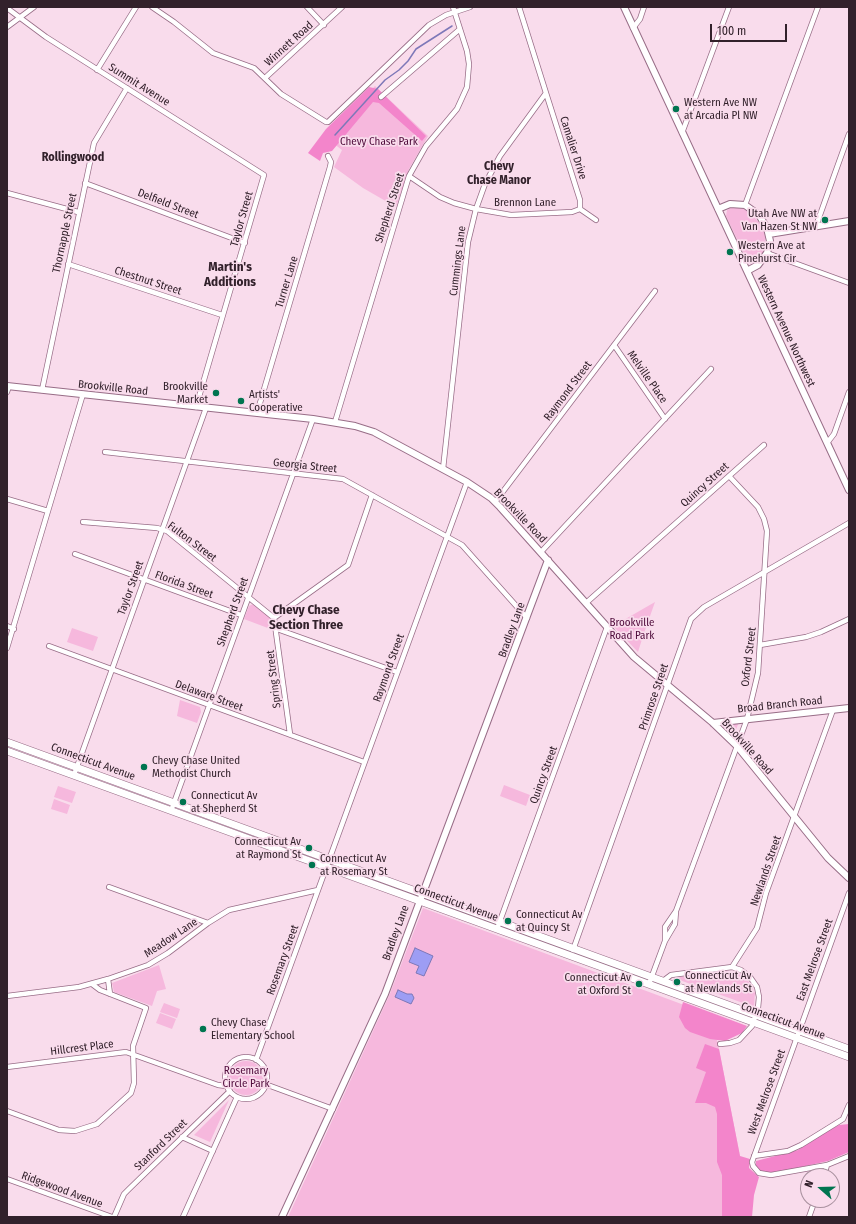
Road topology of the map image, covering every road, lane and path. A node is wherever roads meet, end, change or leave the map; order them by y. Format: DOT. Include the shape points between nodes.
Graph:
graph roads {
  1 [pos="34,7"];
  2 [pos="136,7"];
  3 [pos="152,7"];
  4 [pos="307,7"];
  5 [pos="342,7"];
  6 [pos="470,7"];
  7 [pos="519,7"];
  8 [pos="624,7"];
  9 [pos="644,7"];
  10 [pos="729,7"];
  11 [pos="818,7"];
  12 [pos="7,8"];
  13 [pos="454,9"];
  14 [pos="20,19"];
  15 [pos="324,25"];
  16 [pos="7,27"];
  17 [pos="633,28"];
  18 [pos="460,30"];
  19 [pos="98,70"];
  20 [pos="265,78"];
  21 [pos="127,88"];
  22 [pos="546,93"];
  23 [pos="381,97"];
  24 [pos="682,133"];
  25 [pos="849,134"];
  26 [pos="328,156"];
  27 [pos="264,175"];
  28 [pos="409,176"];
  29 [pos="85,183"];
  30 [pos="7,193"];
  31 [pos="745,205"];
  32 [pos="476,209"];
  33 [pos="580,209"];
  34 [pos="718,209"];
  35 [pos="78,212"];
  36 [pos="596,220"];
  37 [pos="849,221"];
  38 [pos="816,226"];
  39 [pos="769,234"];
  40 [pos="245,243"];
  41 [pos="767,253"];
  42 [pos="68,264"];
  43 [pos="747,271"];
  44 [pos="849,283"];
  45 [pos="655,291"];
  46 [pos="222,315"];
  47 [pos="614,345"];
  48 [pos="711,369"];
  49 [pos="8,388"];
  50 [pos="42,390"];
  51 [pos="849,392"];
  52 [pos="83,394"];
  53 [pos="196,407"];
  54 [pos="206,408"];
  55 [pos="256,413"];
  56 [pos="313,419"];
  57 [pos="665,419"];
  58 [pos="335,422"];
  59 [pos="827,443"];
  60 [pos="764,445"];
  61 [pos="105,452"];
  62 [pos="186,462"];
  63 [pos="443,469"];
  64 [pos="293,474"];
  65 [pos="729,476"];
  66 [pos="466,482"];
  67 [pos="849,490"];
  68 [pos="372,496"];
  69 [pos="7,499"];
  70 [pos="495,502"];
  71 [pos="48,511"];
  72 [pos="83,522"];
  73 [pos="849,523"];
  74 [pos="162,529"];
  75 [pos="446,536"];
  76 [pos="541,552"];
  77 [pos="75,554"];
  78 [pos="548,560"];
  79 [pos="764,572"];
  80 [pos="143,580"];
  81 [pos="248,597"];
  82 [pos="586,603"];
  83 [pos="241,615"];
  84 [pos="274,618"];
  85 [pos="527,618"];
  86 [pos="849,619"];
  87 [pos="7,626"];
  88 [pos="607,626"];
  89 [pos="14,629"];
  90 [pos="277,629"];
  91 [pos="760,645"];
  92 [pos="48,646"];
  93 [pos="7,648"];
  94 [pos="110,670"];
  95 [pos="397,672"];
  96 [pos="668,686"];
  97 [pos="209,705"];
  98 [pos="849,708"];
  99 [pos="833,710"];
  100 [pos="747,718"];
  101 [pos="713,723"];
  102 [pos="290,734"];
  103 [pos="7,742"];
  104 [pos="737,746"];
  105 [pos="7,751"];
  106 [pos="364,762"];
  107 [pos="76,768"];
  108 [pos="74,775"];
  109 [pos="174,803"];
  110 [pos="171,810"];
  111 [pos="794,817"];
  112 [pos="327,863"];
  113 [pos="849,878"];
  114 [pos="109,887"];
  115 [pos="318,890"];
  116 [pos="422,893"];
  117 [pos="849,893"];
  118 [pos="419,901"];
  119 [pos="676,911"];
  120 [pos="500,922"];
  121 [pos="208,923"];
  122 [pos="497,929"];
  123 [pos="665,940"];
  124 [pos="572,952"];
  125 [pos="732,967"];
  126 [pos="108,979"];
  127 [pos="650,981"];
  128 [pos="663,981"];
  129 [pos="92,984"];
  130 [pos="110,994"];
  131 [pos="7,996"];
  132 [pos="755,1018"];
  133 [pos="798,1034"];
  134 [pos="720,1044"];
  135 [pos="849,1049"];
  136 [pos="132,1054"];
  137 [pos="849,1057"];
  138 [pos="256,1060"];
  139 [pos="7,1067"];
  140 [pos="265,1084"];
  141 [pos="226,1086"];
  142 [pos="230,1091"];
  143 [pos="237,1097"];
  144 [pos="849,1105"];
  145 [pos="333,1109"];
  146 [pos="7,1110"];
  147 [pos="847,1117"];
  148 [pos="182,1137"];
  149 [pos="213,1151"];
  150 [pos="754,1156"];
  151 [pos="849,1156"];
  152 [pos="827,1165"];
  153 [pos="826,1168"];
  154 [pos="7,1179"];
  155 [pos="113,1217"];
  156 [pos="183,1217"];
  157 [pos="282,1217"];
  1 -- 14 [label="street"];
  2 -- 19 [label="street"];
  3 -- 20 [label="street" via="213,53 254,68"];
  4 -- 15 [label="street"];
  5 -- 15 [label="street, Winnett Road"];
  6 -- 13 [label="street"];
  7 -- 22 [label="street"];
  8 -- 17 [label="main road, Western Avenue Northwest"];
  9 -- 17 [label="street" via="640,19"];
  10 -- 24 [label="street"];
  11 -- 31 [label="street"];
  12 -- 14 [label="street, Summit Avenue"];
  13 -- 18 [label="street, Shepherd Street"];
  13 -- 20 [label="street" via="418,34 328,122 290,100"];
  14 -- 16 [label="street"];
  14 -- 19 [label="street, Summit Avenue"];
  15 -- 20 [label="street, Winnett Road"];
  17 -- 24 [label="main road, Western Avenue Northwest"];
  18 -- 23 [label="street"];
  18 -- 28 [label="street, Shepherd Street" via="469,64 469,78 464,95 457,109 422,152"];
  19 -- 21 [label="street, Summit Avenue"];
  21 -- 27 [label="street, Summit Avenue"];
  21 -- 29 [label="street, Thornapple Street" via="94,143"];
  22 -- 32 [label="street, Cummings Lane" via="500,156 485,184"];
  22 -- 33 [label="street, Camalier Drive" via="580,200"];
  24 -- 34 [label="main road, Western Avenue Northwest"];
  25 -- 38 [label="street"];
  26 -- 55 [label="street, Turner Lane" via="330,167"];
  27 -- 40 [label="street, Taylor Street"];
  28 -- 32 [label="street, Brennon Lane" via="440,197"];
  28 -- 58 [label="street, Shepherd Street"];
  29 -- 35 [label="street, Thornapple Street"];
  29 -- 40 [label="street, Delfield Street"];
  30 -- 35 [label="street"];
  31 -- 34 [label="main road" via="730,204"];
  31 -- 39 [label="main road" via="760,217"];
  32 -- 33 [label="street, Brennon Lane" via="511,214 572,212"];
  32 -- 63 [label="street, Cummings Lane" via="468,242"];
  33 -- 36 [label="street"];
  34 -- 43 [label="main road, Western Avenue Northwest"];
  35 -- 42 [label="street, Thornapple Street"];
  37 -- 38 [label="main road"];
  38 -- 39 [label="main road"];
  39 -- 41 [label="main road"];
  40 -- 46 [label="street, Taylor Street"];
  41 -- 43 [label="main road" via="758,265"];
  41 -- 44 [label="street"];
  42 -- 46 [label="street, Chestnut Street"];
  42 -- 50 [label="street, Thornapple Street"];
  43 -- 59 [label="main road, Western Avenue Northwest"];
  45 -- 47 [label="street, Raymond Street"];
  46 -- 53 [label="street, Taylor Street"];
  47 -- 57 [label="street, Melville Place"];
  47 -- 70 [label="street, Raymond Street"];
  48 -- 57 [label="street"];
  49 -- 50 [label="main road, Brookville Road"];
  50 -- 52 [label="main road, Brookville Road"];
  51 -- 59 [label="street" via="834,434"];
  52 -- 53 [label="main road, Brookville Road"];
  52 -- 71 [label="street"];
  53 -- 54 [label="main road, Brookville Road"];
  54 -- 55 [label="main road, Brookville Road"];
  54 -- 62 [label="street, Taylor Street"];
  55 -- 56 [label="main road, Brookville Road"];
  56 -- 58 [label="main road, Brookville Road"];
  56 -- 64 [label="street, Shepherd Street"];
  57 -- 76 [label="street"];
  58 -- 63 [label="main road, Brookville Road" via="374,432"];
  59 -- 67 [label="main road, Western Avenue Northwest"];
  60 -- 65 [label="street, Quincy Street"];
  61 -- 62 [label="street, Georgia Street"];
  62 -- 64 [label="street, Georgia Street"];
  62 -- 74 [label="street, Taylor Street"];
  63 -- 66 [label="main road, Brookville Road"];
  64 -- 68 [label="street, Georgia Street" via="343,479"];
  64 -- 81 [label="street, Shepherd Street"];
  65 -- 79 [label="street, Oxford Street" via="758,508 764,519 767,531"];
  65 -- 82 [label="street, Quincy Street"];
  66 -- 70 [label="main road, Brookville Road"];
  66 -- 75 [label="street, Raymond Street"];
  68 -- 75 [label="street, Georgia Street"];
  68 -- 84 [label="street" via="348,565"];
  69 -- 71 [label="street"];
  70 -- 76 [label="main road, Brookville Road"];
  71 -- 89 [label="street"];
  72 -- 74 [label="street, Fulton Street"];
  73 -- 79 [label="street, Primrose Street"];
  74 -- 80 [label="street, Taylor Street"];
  74 -- 81 [label="street, Fulton Street"];
  75 -- 85 [label="street, Georgia Street" via="467,549"];
  75 -- 95 [label="street, Raymond Street"];
  76 -- 78 [label="main road, Brookville Road"];
  77 -- 80 [label="street, Florida Street"];
  78 -- 82 [label="main road, Brookville Road"];
  78 -- 85 [label="main road, Bradley Lane"];
  79 -- 91 [label="street, Oxford Street"];
  79 -- 96 [label="street, Primrose Street" via="695,614 688,625"];
  80 -- 83 [label="street, Florida Street"];
  80 -- 94 [label="street, Taylor Street"];
  81 -- 83 [label="street, Shepherd Street"];
  81 -- 84 [label="street, Fulton Street"];
  82 -- 88 [label="main road, Brookville Road"];
  83 -- 97 [label="street, Shepherd Street"];
  84 -- 90 [label="street, Spring Street"];
  85 -- 116 [label="main road, Bradley Lane"];
  86 -- 91 [label="street" via="806,637"];
  87 -- 89 [label="street"];
  88 -- 96 [label="main road, Brookville Road" via="639,661"];
  88 -- 120 [label="street, Quincy Street"];
  89 -- 93 [label="street"];
  90 -- 95 [label="street"];
  90 -- 102 [label="street, Spring Street"];
  91 -- 100 [label="street, Oxford Street" via="758,673"];
  92 -- 94 [label="street, Delaware Street"];
  94 -- 97 [label="street, Delaware Street"];
  94 -- 107 [label="street, Taylor Street"];
  95 -- 106 [label="street, Raymond Street"];
  96 -- 101 [label="main road, Brookville Road"];
  96 -- 124 [label="street, Primrose Street"];
  97 -- 102 [label="street, Delaware Street"];
  97 -- 109 [label="street, Shepherd Street"];
  98 -- 99 [label="main road, Broad Branch Road"];
  99 -- 100 [label="main road, Broad Branch Road"];
  99 -- 111 [label="street, Newlands Street"];
  100 -- 101 [label="main road, Broad Branch Road"];
  100 -- 104 [label="street, Oxford Street"];
  101 -- 104 [label="main road, Brookville Road"];
  102 -- 106 [label="street, Delaware Street"];
  103 -- 107 [label="main road, Connecticut Avenue"];
  104 -- 111 [label="main road, Brookville Road"];
  104 -- 119 [label="street, Oxford Street"];
  105 -- 108 [label="main road, Connecticut Avenue"];
  106 -- 112 [label="street, Raymond Street"];
  107 -- 108 [label="street, Taylor Street"];
  107 -- 109 [label="main road, Connecticut Avenue"];
  108 -- 110 [label="main road, Connecticut Avenue"];
  109 -- 110 [label="street, Shepherd Street"];
  109 -- 112 [label="main road, Connecticut Avenue"];
  110 -- 112 [label="main road, Connecticut Avenue"];
  111 -- 113 [label="main road, Brookville Road" via="828,858"];
  111 -- 125 [label="street, Newlands Street" via="766,893 757,928"];
  112 -- 115 [label="street, Rosemary Street"];
  112 -- 116 [label="main road, Connecticut Avenue"];
  112 -- 118 [label="main road, Connecticut Avenue"];
  114 -- 121 [label="street"];
  115 -- 121 [label="street, Meadow Lane" via="235,908"];
  115 -- 138 [label="street, Rosemary Street"];
  116 -- 118 [label="main road, Bradley Lane"];
  116 -- 120 [label="main road, Connecticut Avenue"];
  117 -- 133 [label="street, East Melrose Street"];
  118 -- 122 [label="main road, Connecticut Avenue"];
  118 -- 145 [label="main road, Bradley Lane" via="385,994"];
  119 -- 123 [label="street, Oxford Street" via="675,924"];
  119 -- 123 [label="street, Oxford Street" via="665,927"];
  120 -- 122 [label="street, Quincy Street"];
  120 -- 124 [label="main road, Connecticut Avenue"];
  121 -- 126 [label="street, Meadow Lane" via="148,965"];
  122 -- 124 [label="main road, Connecticut Avenue"];
  123 -- 127 [label="street, Oxford Street"];
  124 -- 127 [label="main road, Connecticut Avenue"];
  125 -- 128 [label="street" via="671,975"];
  125 -- 132 [label="street" via="745,973 756,987 759,1002"];
  126 -- 129 [label="street, Meadow Lane"];
  126 -- 130 [label="street"];
  127 -- 128 [label="main road, Connecticut Avenue"];
  127 -- 132 [label="main road, Connecticut Avenue"];
  128 -- 132 [label="main road, Connecticut Avenue"];
  129 -- 130 [label="street"];
  129 -- 131 [label="street, Meadow Lane"];
  130 -- 136 [label="street" via="146,1008"];
  132 -- 133 [label="main road, Connecticut Avenue"];
  132 -- 134 [label="street" via="747,1033 739,1040"];
  133 -- 135 [label="main road, Connecticut Avenue"];
  133 -- 137 [label="main road, Connecticut Avenue"];
  133 -- 150 [label="street, West Melrose Street"];
  136 -- 139 [label="street, Hillcrest Place" via="126,1052"];
  136 -- 141 [label="street, Hillcrest Place"];
  136 -- 146 [label="street" via="132,1090 102,1120 90,1127 75,1131 59,1130"];
  138 -- 140 [label="street" via="265,1070"];
  138 -- 141 [label="street" via="244,1057 232,1062 225,1073"];
  140 -- 143 [label="street" via="257,1095"];
  140 -- 145 [label="street"];
  141 -- 142 [label="street"];
  142 -- 143 [label="street"];
  142 -- 148 [label="street, Stanford Street"];
  143 -- 149 [label="street"];
  144 -- 147 [label="street"];
  145 -- 157 [label="main road, Bradley Lane"];
  147 -- 150 [label="street" via="795,1148"];
  148 -- 149 [label="street"];
  148 -- 155 [label="street, Stanford Street" via="124,1194"];
  149 -- 156 [label="street"];
  150 -- 152 [label="street" via="753,1166 762,1175"];
  151 -- 152 [label="street"];
  152 -- 153 [label="street"];
  154 -- 155 [label="street, Ridgewood Avenue"];
}
